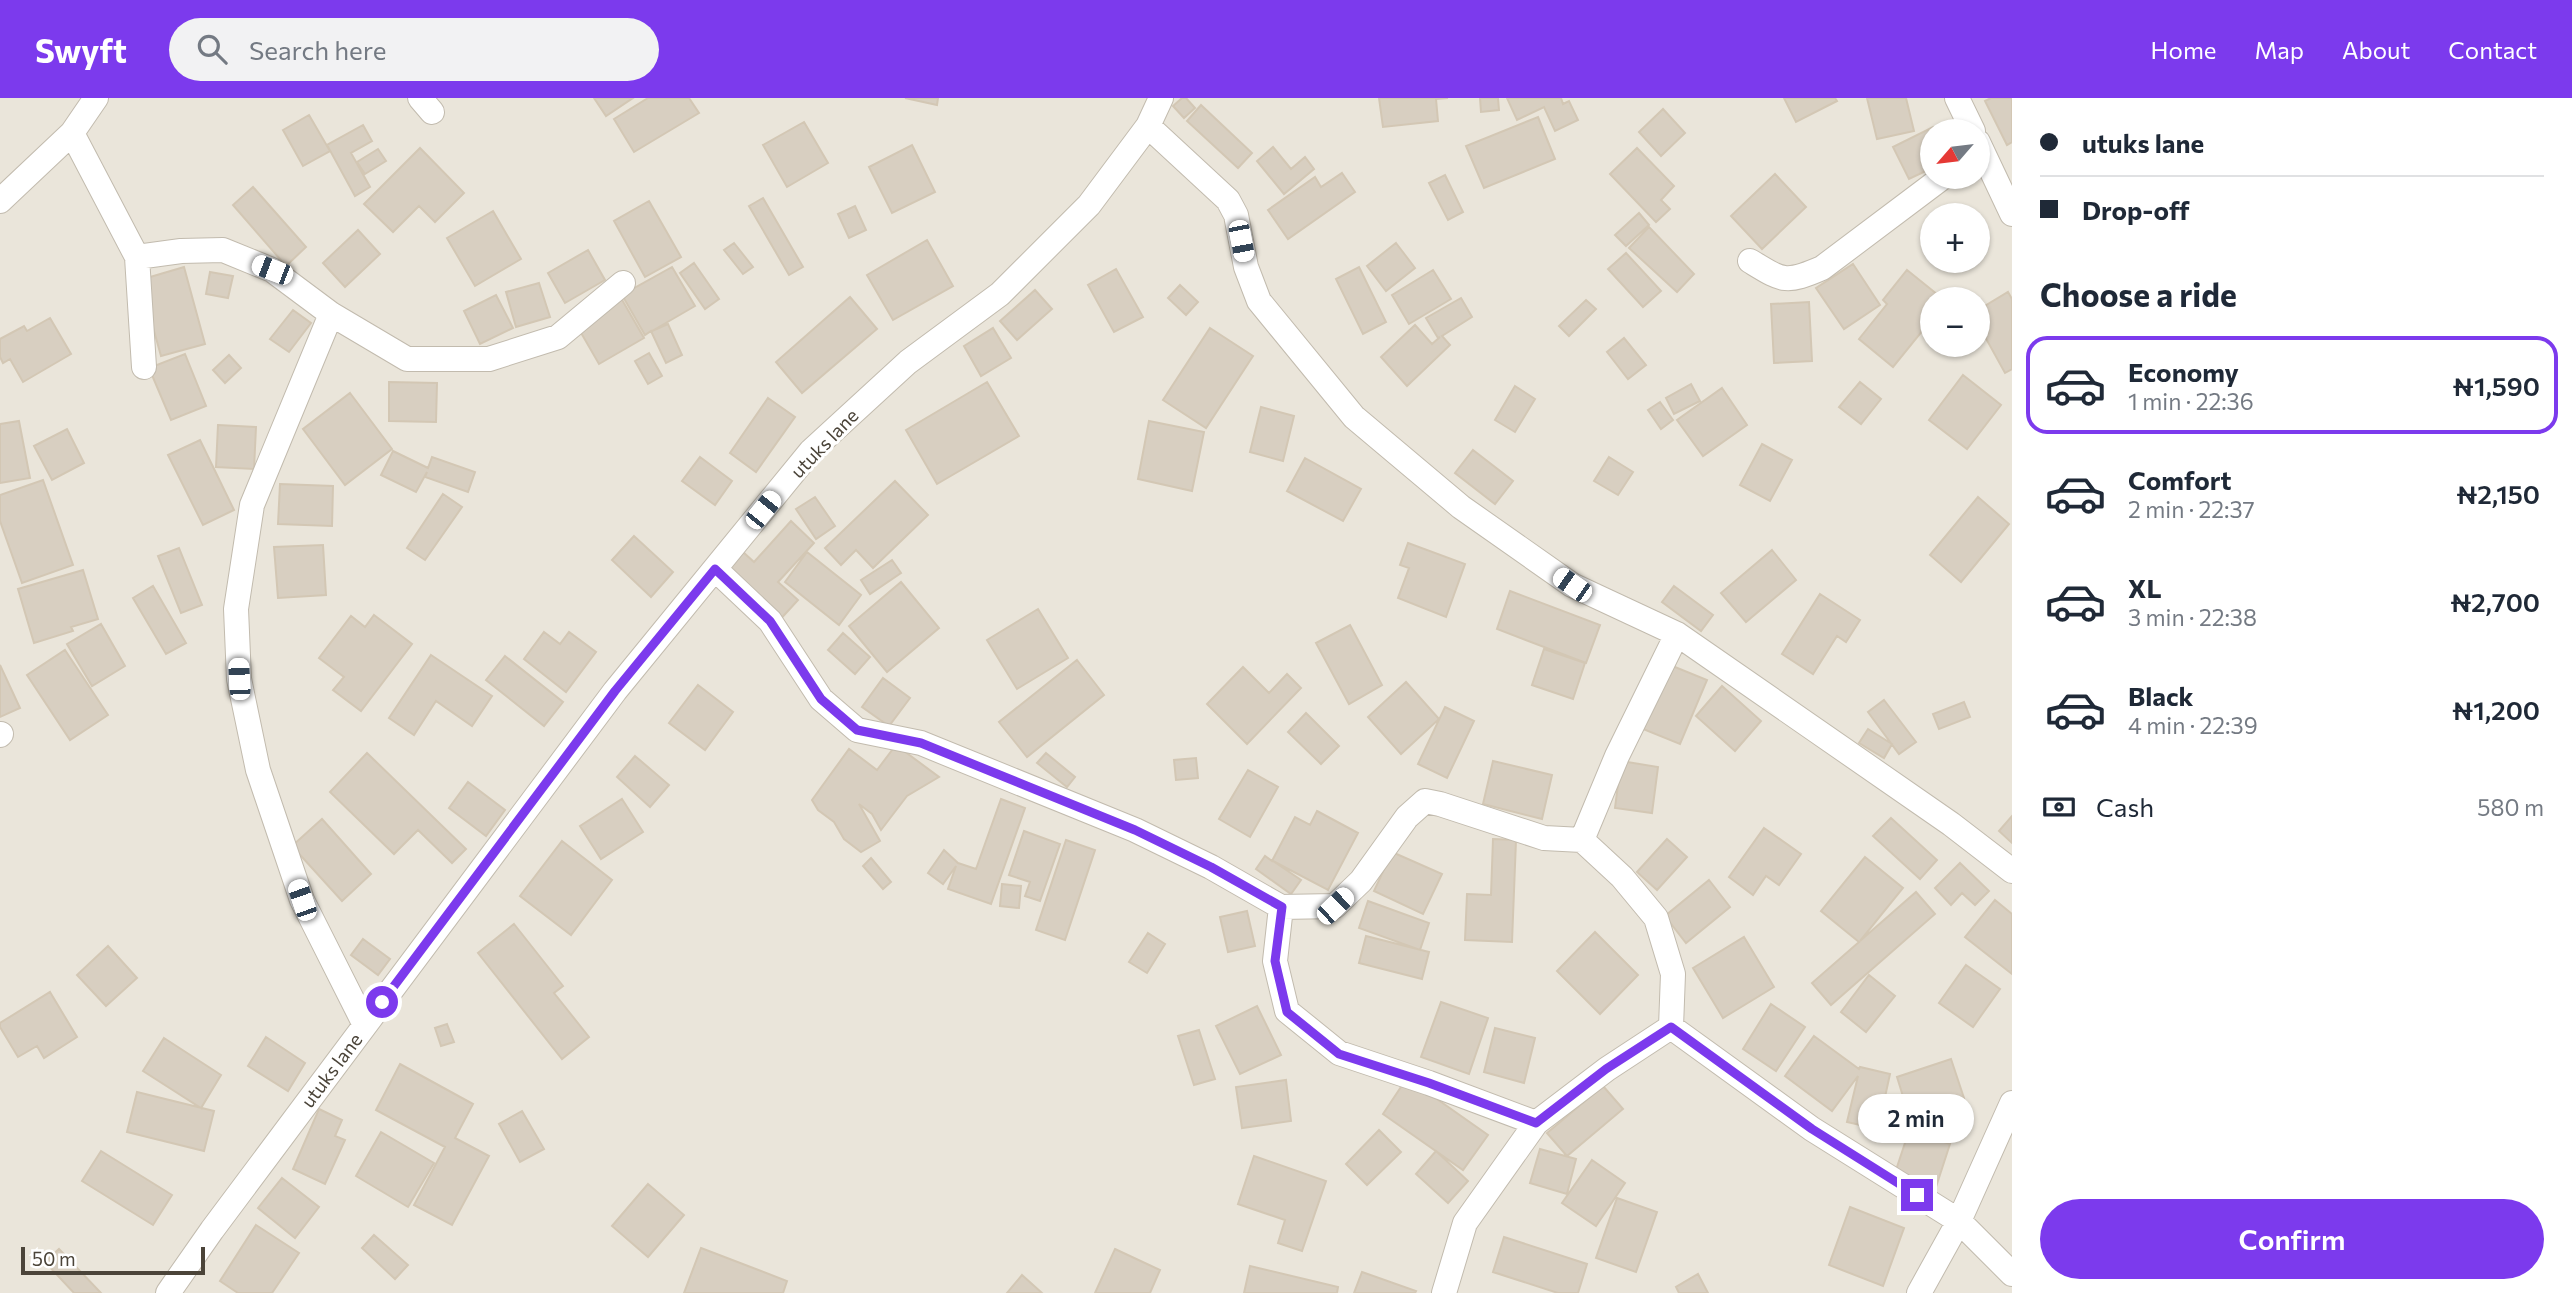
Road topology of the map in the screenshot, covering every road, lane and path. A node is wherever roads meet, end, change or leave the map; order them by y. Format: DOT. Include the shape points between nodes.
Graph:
graph roads {
  1 [pos="96,98"];
  2 [pos="1161,98"];
  3 [pos="1957,98"];
  4 [pos="1966,119"];
  5 [pos="1148,126"];
  6 [pos="72,133"];
  7 [pos="1990,169"];
  8 [pos="1927,189"];
  9 [pos="0,201"];
  10 [pos="2012,214"];
  11 [pos="137,257"];
  12 [pos="1750,261"];
  13 [pos="623,283"];
  14 [pos="331,314"];
  15 [pos="144,367"];
  16 [pos="715,569"];
  17 [pos="1677,634"];
  18 [pos="1582,840"];
  19 [pos="2012,871"];
  20 [pos="1282,907"];
  21 [pos="365,1025"];
  22 [pos="1671,1027"];
  23 [pos="2012,1103"];
  24 [pos="1536,1123"];
  25 [pos="1958,1221"];
  26 [pos="2012,1274"];
  27 [pos="168,1293"];
  28 [pos="1444,1293"];
  29 [pos="1919,1293"];
  1 -- 6 [label="street"];
  2 -- 5 [label="street, utuks lane"];
  3 -- 4 [label="street"];
  5 -- 16 [label="street, utuks lane" via="1089,205 1000,294 908,362 811,451"];
  5 -- 17 [label="street" via="1228,200 1259,301 1354,416 1461,507 1572,585"];
  6 -- 9 [label="street"];
  6 -- 11 [label="street"];
  7 -- 10 [label="street"];
  8 -- 12 [label="street" via="1822,268 1802,277 1779,279"];
  11 -- 14 [label="street" via="223,250 272,270"];
  11 -- 15 [label="street"];
  13 -- 14 [label="street" via="558,337 489,359 407,359"];
  14 -- 21 [label="street" via="253,505 236,609 239,679 258,770 302,900"];
  16 -- 20 [label="street" via="770,621 821,699 857,730 921,743 1135,830"];
  16 -- 21 [label="street, utuks lane" via="615,691"];
  17 -- 18 [label="street"];
  17 -- 19 [label="street"];
  18 -- 20 [label="street" via="1544,838 1425,802 1335,906"];
  18 -- 22 [label="street" via="1622,877 1656,918 1673,974"];
  20 -- 24 [label="street" via="1275,961 1287,1012 1339,1054"];
  21 -- 27 [label="street, utuks lane"];
  22 -- 24 [label="street"];
  22 -- 25 [label="street" via="1812,1129"];
  23 -- 25 [label="street"];
  24 -- 28 [label="street" via="1465,1223"];
  25 -- 26 [label="street"];
  25 -- 29 [label="street"];
}
